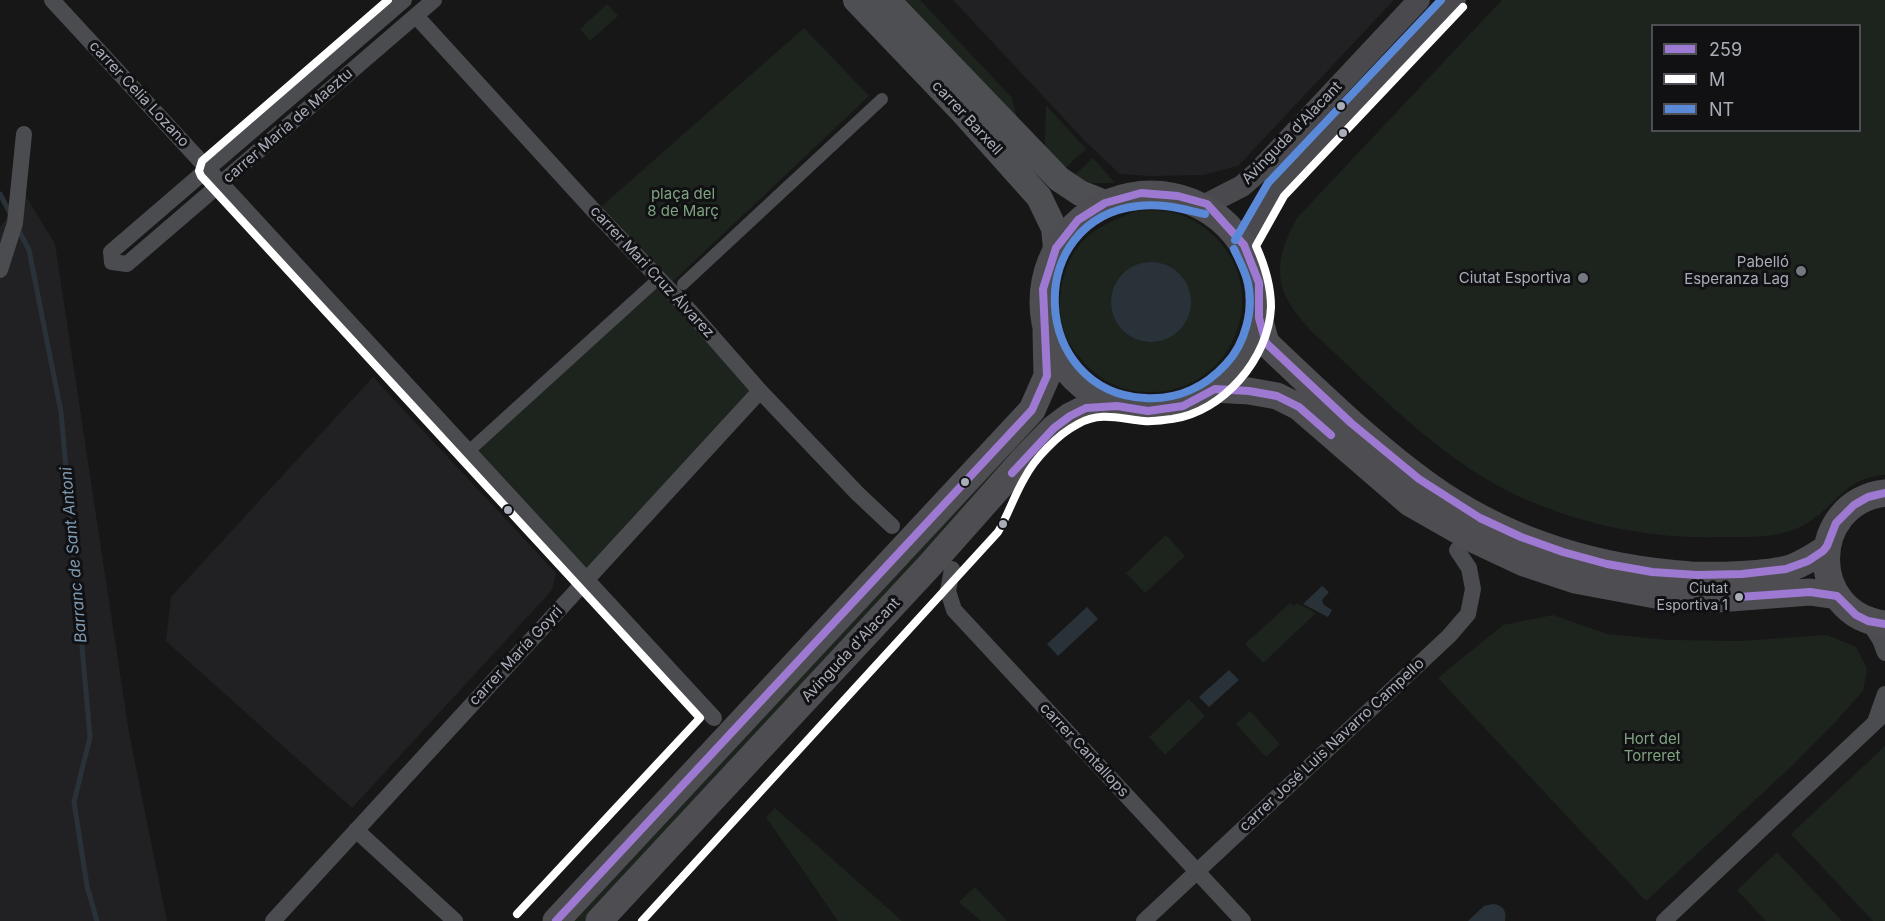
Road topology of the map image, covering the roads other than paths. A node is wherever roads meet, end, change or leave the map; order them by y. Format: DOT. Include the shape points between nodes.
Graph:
graph roads {
  1 [pos="52,0"];
  2 [pos="434,0"];
  3 [pos="856,0"];
  4 [pos="887,0"];
  5 [pos="1419,0"];
  6 [pos="1455,0"];
  7 [pos="401,1"];
  8 [pos="416,16"];
  9 [pos="882,99"];
  10 [pos="24,135"];
  11 [pos="209,169"];
  12 [pos="222,183"];
  13 [pos="1105,203"];
  14 [pos="1208,204"];
  15 [pos="1245,245"];
  16 [pos="1056,248"];
  17 [pos="0,270"];
  18 [pos="658,279"];
  19 [pos="683,284"];
  20 [pos="1259,318"];
  21 [pos="1046,330"];
  22 [pos="1215,389"];
  23 [pos="760,391"];
  24 [pos="1118,406"];
  25 [pos="470,450"];
  26 [pos="1885,493"];
  27 [pos="892,526"];
  28 [pos="1827,548"];
  29 [pos="1457,550"];
  30 [pos="952,569"];
  31 [pos="587,579"];
  32 [pos="1837,596"];
  33 [pos="1877,623"];
  34 [pos="1885,653"];
  35 [pos="1885,694"];
  36 [pos="714,718"];
  37 [pos="1880,718"];
  38 [pos="356,830"];
  39 [pos="1197,872"];
  40 [pos="273,921"];
  41 [pos="455,921"];
  42 [pos="556,921"];
  43 [pos="599,921"];
  44 [pos="1144,921"];
  45 [pos="1243,921"];
  46 [pos="1664,921"];
  1 -- 11 [label="street, carrer Celia Lozano"];
  2 -- 8 [label="street, carrer María de Maeztu"];
  3 -- 16 [label="main road, carrer Barxell" via="1039,197 1054,228"];
  4 -- 13 [label="main road, carrer Barxell" via="1059,179"];
  5 -- 14 [label="main road, Avinguda d'Alacant" via="1258,172 1242,186"];
  6 -- 15 [label="main road, Avinguda d'Alacant" via="1276,189"];
  7 -- 11 [label="street, carrer María de Maeztu"];
  8 -- 12 [label="street, carrer María de Maeztu"];
  8 -- 18 [label="street, carrer Mari Cruz Álvarez"];
  9 -- 19 [label="street"];
  10 -- 17 [label="street" via="15,223"];
  11 -- 12 [label="street, carrer Celia Lozano"];
  11 -- 12 [label="street, carrer María de Maeztu" via="111,252 112,262 127,264"];
  12 -- 25 [label="street, carrer Celia Lozano"];
  13 -- 14 [label="highway, Avinguda d'Alacant" via="1141,193 1178,196"];
  13 -- 16 [label="highway, Avinguda d'Alacant" via="1078,220"];
  14 -- 15 [label="highway"];
  15 -- 20 [label="highway" via="1258,283"];
  16 -- 21 [label="highway, Avinguda d'Alacant" via="1042,289"];
  18 -- 23 [label="street, carrer Mari Cruz Álvarez"];
  18 -- 25 [label="street"];
  20 -- 22 [label="highway" via="1250,347 1234,372"];
  20 -- 28 [label="highway" via="1266,343 1402,466 1444,496 1531,541 1618,566 1705,576 1788,568"];
  21 -- 24 [label="highway" via="1064,367 1082,386"];
  21 -- 42 [label="highway, Avinguda d'Alacant" via="1047,376 1032,410"];
  22 -- 24 [label="highway" via="1183,406 1149,411"];
  22 -- 32 [label="highway" via="1276,396 1299,407 1410,503 1524,563 1575,580 1666,597 1717,599 1810,592"];
  23 -- 27 [label="street, carrer Mari Cruz Álvarez"];
  23 -- 31 [label="street, carrer María Goyri"];
  24 -- 43 [label="highway, Avinguda d'Alacant" via="1086,408 1054,428"];
  25 -- 31 [label="street, carrer Celia Lozano"];
  26 -- 28 [label="highway" via="1865,498 1844,513"];
  28 -- 32 [label="highway" via="1827,573"];
  29 -- 39 [label="street, carrer José Luis Navarro Campello" via="1469,568 1473,589 1468,614"];
  30 -- 39 [label="street, carrer Cantallops" via="948,591 954,610"];
  31 -- 36 [label="street, carrer Celia Lozano"];
  31 -- 38 [label="street, carrer María Goyri"];
  32 -- 33 [label="highway" via="1846,606"];
  33 -- 34 [label="street"];
  35 -- 37 [label="street"];
  37 -- 46 [label="street"];
  38 -- 40 [label="street, carrer María Goyri"];
  38 -- 41 [label="street"];
  39 -- 44 [label="street, carrer José Luis Navarro Campello"];
  39 -- 45 [label="street, carrer Cantallops"];
}
